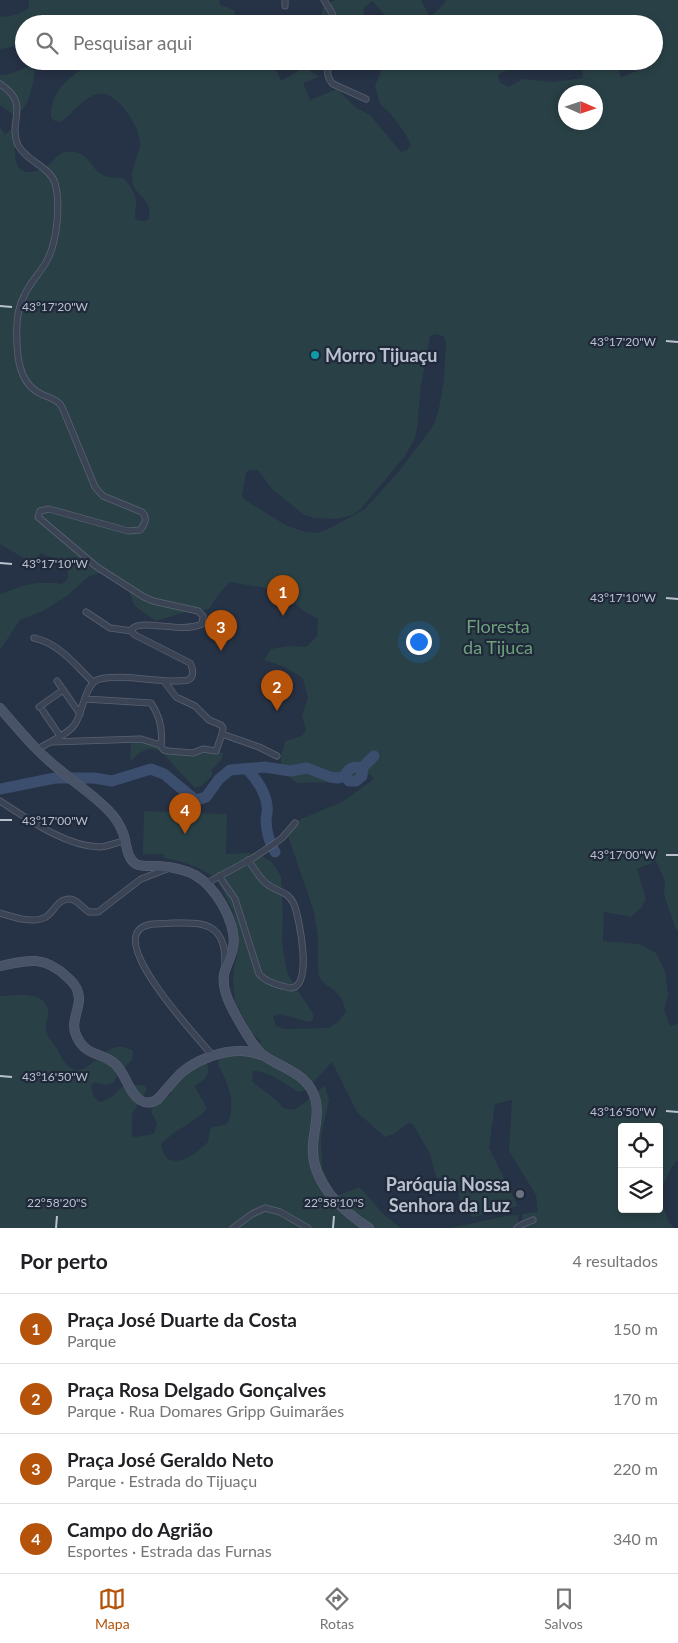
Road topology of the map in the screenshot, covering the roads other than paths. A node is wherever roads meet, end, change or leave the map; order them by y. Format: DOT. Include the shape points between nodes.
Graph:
graph roads {
  1 [pos="324,0"];
  2 [pos="332,15"];
  3 [pos="328,70"];
  4 [pos="0,84"];
  5 [pos="366,98"];
  6 [pos="86,612"];
  7 [pos="132,631"];
  8 [pos="34,638"];
  9 [pos="57,681"];
  10 [pos="164,681"];
  11 [pos="93,682"];
  12 [pos="63,690"];
  13 [pos="85,699"];
  14 [pos="0,708"];
  15 [pos="80,714"];
  16 [pos="222,734"];
  17 [pos="60,736"];
  18 [pos="48,742"];
  19 [pos="161,745"];
  20 [pos="37,750"];
  21 [pos="277,756"];
  22 [pos="0,801"];
  23 [pos="295,823"];
  24 [pos="125,841"];
  25 [pos="248,860"];
  26 [pos="172,867"];
  27 [pos="219,876"];
  28 [pos="207,883"];
  29 [pos="0,913"];
  30 [pos="0,966"];
  31 [pos="224,970"];
  32 [pos="254,1045"];
  33 [pos="245,1051"];
  34 [pos="261,1055"];
  35 [pos="213,1056"];
  36 [pos="534,1220"];
  37 [pos="233,1228"];
  38 [pos="308,1228"];
  39 [pos="369,1228"];
  40 [pos="518,1228"];
  1 -- 2 [label="street"];
  3 -- 5 [label="street" via="333,84"];
  4 -- 7 [label="street" via="16,99 18,144 55,183 57,225 54,245 23,297 19,313 18,357 26,382 59,403 95,487 103,496 142,512 146,519 140,530 128,531 49,509 40,511 38,517 97,567 144,596 198,611 203,616 202,624 196,626 174,628 144,624 133,627"];
  6 -- 7 [label="street" via="110,628"];
  7 -- 10 [label="street" via="135,636 186,660 192,667 193,673 188,680"];
  8 -- 11 [label="street" via="56,646"];
  9 -- 12 [label="street"];
  10 -- 11 [label="street" via="107,677"];
  10 -- 16 [label="street" via="176,697 221,725"];
  11 -- 13 [label="street"];
  12 -- 15 [label="street"];
  12 -- 17 [label="street" via="41,709"];
  13 -- 15 [label="street"];
  13 -- 19 [label="street" via="152,702 160,721"];
  14 -- 20 [label="main road"];
  15 -- 17 [label="street" via="75,725"];
  16 -- 19 [label="street" via="216,751 168,751"];
  16 -- 21 [label="street"];
  17 -- 18 [label="street"];
  18 -- 19 [label="street" via="141,739"];
  18 -- 20 [label="street"];
  20 -- 24 [label="main road" via="109,811 121,828"];
  22 -- 24 [label="street" via="42,827 76,842 102,847"];
  23 -- 25 [label="street" via="282,838"];
  24 -- 26 [label="main road" via="136,864"];
  25 -- 27 [label="street"];
  25 -- 27 [label="street" via="267,885 285,892 294,903 304,962 300,982 293,988 275,984 259,974 235,900"];
  26 -- 28 [label="main road" via="187,870"];
  26 -- 29 [label="street" via="141,879 98,912 89,912 70,899 60,902 47,916 38,920"];
  27 -- 28 [label="street"];
  28 -- 31 [label="main road" via="223,905 232,932 233,948"];
  30 -- 35 [label="main road" via="39,961 54,966 66,976 78,993 74,1026 80,1043 86,1050 114,1063 136,1096 145,1102 158,1100 182,1073"];
  31 -- 32 [label="main road" via="228,1000"];
  31 -- 35 [label="street" via="222,942 217,933 201,924 157,924 138,930 135,937 143,965 157,990"];
  32 -- 33 [label="main road"];
  32 -- 34 [label="main road"];
  33 -- 34 [label="main road"];
  33 -- 35 [label="main road"];
  34 -- 39 [label="main road" via="294,1072 313,1091 316,1101 313,1157 320,1180 343,1209"];
  36 -- 40 [label="street"];
  37 -- 38 [label="street" via="265,1208 280,1212"];
}
